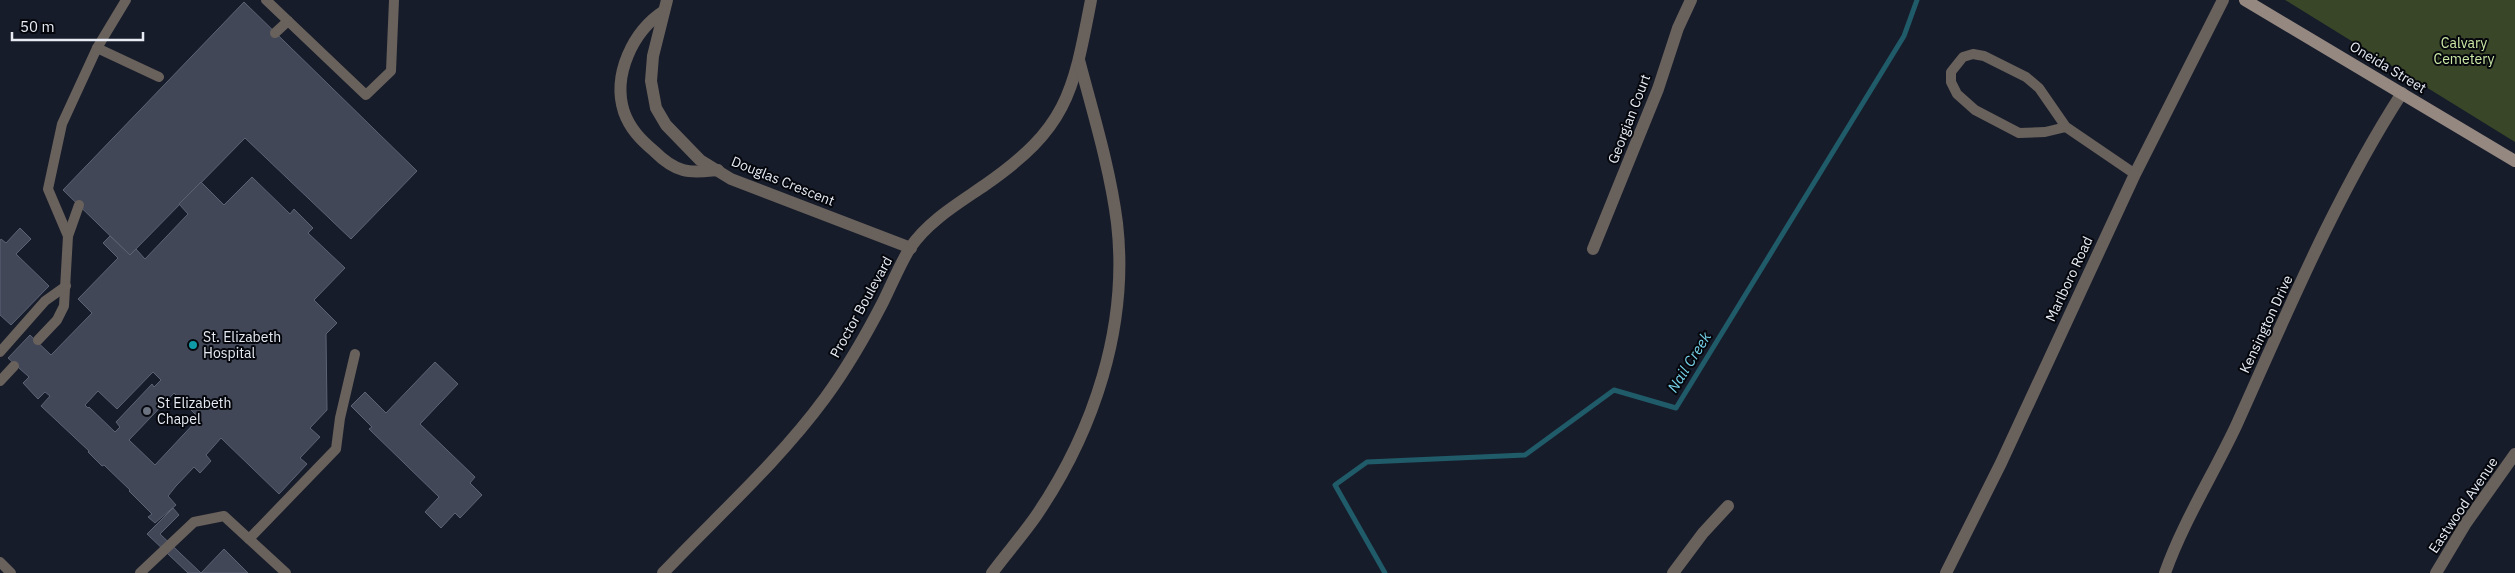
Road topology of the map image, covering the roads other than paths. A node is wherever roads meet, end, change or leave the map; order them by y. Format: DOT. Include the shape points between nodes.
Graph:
graph roads {
  1 [pos="126,0"];
  2 [pos="266,0"];
  3 [pos="394,0"];
  4 [pos="1091,0"];
  5 [pos="1691,0"];
  6 [pos="2223,0"];
  7 [pos="2245,0"];
  8 [pos="665,6"];
  9 [pos="288,20"];
  10 [pos="275,33"];
  11 [pos="98,48"];
  12 [pos="1079,60"];
  13 [pos="159,77"];
  14 [pos="2402,93"];
  15 [pos="2066,126"];
  16 [pos="2515,161"];
  17 [pos="718,170"];
  18 [pos="2135,174"];
  19 [pos="79,206"];
  20 [pos="68,236"];
  21 [pos="910,248"];
  22 [pos="1593,249"];
  23 [pos="66,286"];
  24 [pos="38,340"];
  25 [pos="0,352"];
  26 [pos="355,354"];
  27 [pos="14,366"];
  28 [pos="0,381"];
  29 [pos="2515,454"];
  30 [pos="1728,506"];
  31 [pos="249,538"];
  32 [pos="0,562"];
  33 [pos="281,571"];
  34 [pos="11,573"];
  35 [pos="140,573"];
  36 [pos="664,573"];
  37 [pos="992,573"];
  38 [pos="1673,573"];
  39 [pos="1946,573"];
  40 [pos="2165,573"];
  41 [pos="2436,573"];
  1 -- 11 [label="lane"];
  2 -- 9 [label="lane"];
  3 -- 9 [label="lane" via="391,72 366,95"];
  4 -- 12 [label="street, Proctor Boulevard"];
  5 -- 22 [label="street, Georgian Court"];
  6 -- 18 [label="street, Marlboro Road"];
  7 -- 14 [label="street, Oneida Street"];
  8 -- 17 [label="street, Douglas Crescent" via="653,56 651,81 656,108 673,132 700,160"];
  8 -- 17 [label="street" via="640,32 628,56 621,93 625,113 642,141 671,165 692,171"];
  9 -- 10 [label="lane"];
  11 -- 13 [label="lane"];
  11 -- 20 [label="lane" via="62,124 48,189"];
  12 -- 21 [label="street, Proctor Boulevard" via="1069,94 1055,121 1038,142 998,176 947,211"];
  12 -- 37 [label="street, Proctor Boulevard" via="1117,222 1120,280 1116,318 1091,414 1036,515"];
  14 -- 16 [label="street, Oneida Street"];
  14 -- 40 [label="street, Kensington Drive" via="2367,149"];
  15 -- 15 [label="lane" via="2032,83 1984,56 1973,54 1963,57 1952,72 1951,82 1956,94 1975,110 2019,133 2045,132"];
  15 -- 18 [label="lane"];
  17 -- 21 [label="street, Douglas Crescent" via="732,179"];
  18 -- 39 [label="street, Marlboro Road" via="2001,463"];
  19 -- 20 [label="lane"];
  20 -- 23 [label="lane"];
  21 -- 36 [label="street, Proctor Boulevard" via="861,345 824,399 763,470"];
  23 -- 24 [label="lane" via="64,306 57,320"];
  23 -- 25 [label="lane" via="46,302"];
  26 -- 31 [label="lane" via="336,449"];
  27 -- 28 [label="lane"];
  29 -- 41 [label="street, Eastwood Avenue" via="2466,523"];
  30 -- 38 [label="street"];
  31 -- 33 [label="lane"];
  31 -- 35 [label="lane" via="224,516 194,522"];
  32 -- 34 [label="lane"];
}
